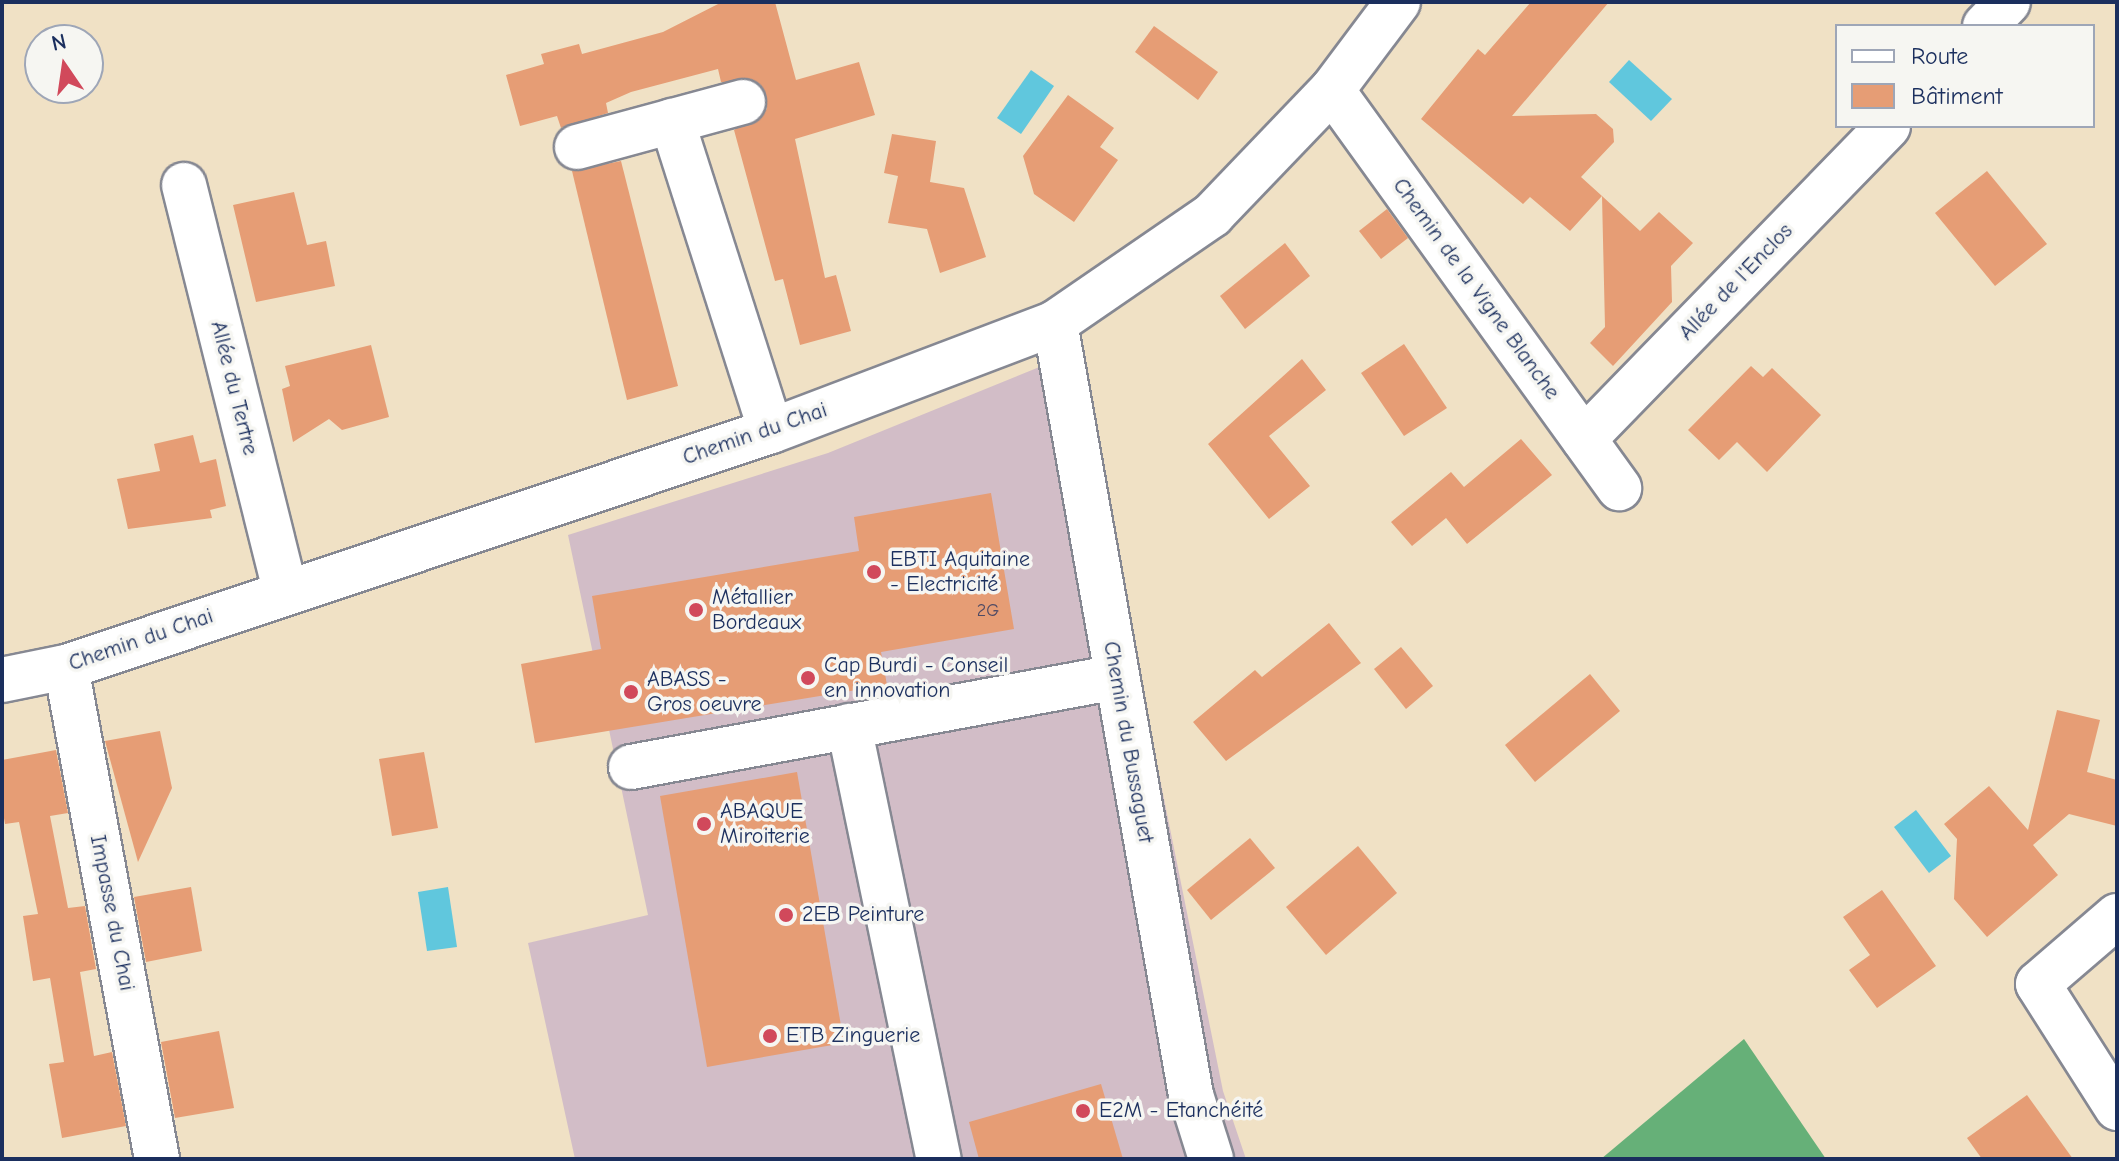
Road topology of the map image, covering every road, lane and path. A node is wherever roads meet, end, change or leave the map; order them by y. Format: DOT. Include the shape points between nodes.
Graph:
graph roads {
  1 [pos="1398,2"];
  2 [pos="2008,2"];
  3 [pos="1987,24"];
  4 [pos="1332,90"];
  5 [pos="743,102"];
  6 [pos="672,121"];
  7 [pos="1886,128"];
  8 [pos="577,147"];
  9 [pos="184,185"];
  10 [pos="1055,323"];
  11 [pos="771,431"];
  12 [pos="1584,439"];
  13 [pos="1619,488"];
  14 [pos="285,590"];
  15 [pos="66,667"];
  16 [pos="1115,677"];
  17 [pos="2,680"];
  18 [pos="849,726"];
  19 [pos="631,767"];
  20 [pos="2117,916"];
  21 [pos="2117,1108"];
  22 [pos="157,1159"];
  23 [pos="939,1159"];
  24 [pos="1211,1159"];
  1 -- 4 [label="street, Chemin du Chai"];
  2 -- 3 [label="street"];
  4 -- 10 [label="street, Chemin du Chai" via="1212,215"];
  4 -- 12 [label="street, Chemin de la Vigne Blanche"];
  5 -- 6 [label="street"];
  6 -- 8 [label="street"];
  6 -- 11 [label="street"];
  7 -- 12 [label="street, Allée de l'Enclos"];
  9 -- 14 [label="street, Allée du Tertre"];
  10 -- 11 [label="street, Chemin du Chai"];
  10 -- 16 [label="street, Chemin du Bussaguet"];
  11 -- 14 [label="street, Chemin du Chai"];
  12 -- 13 [label="street, Chemin de la Vigne Blanche"];
  14 -- 15 [label="street, Chemin du Chai"];
  15 -- 17 [label="street, Chemin du Chai"];
  15 -- 22 [label="street, Impasse du Chai"];
  16 -- 18 [label="street"];
  16 -- 24 [label="street, Chemin du Bussaguet" via="1191,1095"];
  18 -- 19 [label="street"];
  18 -- 23 [label="street"];
  20 -- 21 [label="street" via="2038,984"];
}
